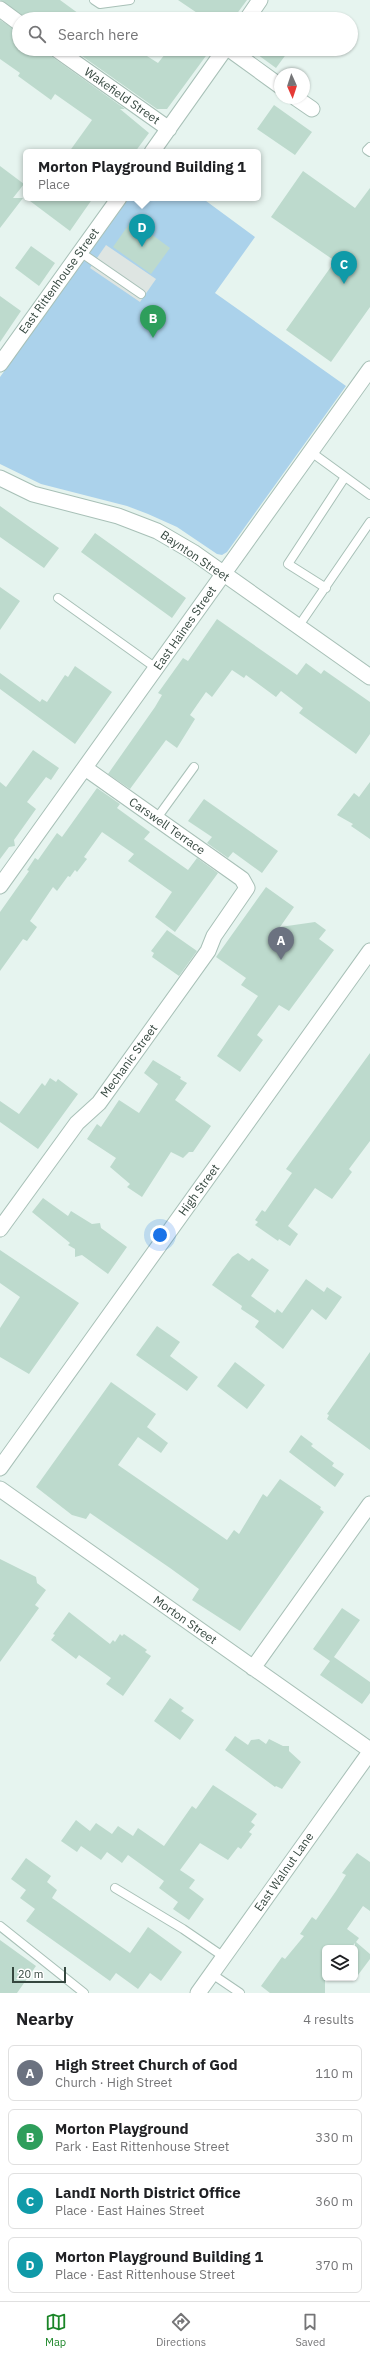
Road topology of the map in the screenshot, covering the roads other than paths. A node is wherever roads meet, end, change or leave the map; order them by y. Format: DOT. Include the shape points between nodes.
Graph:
graph roads {
  1 [pos="94,0"];
  2 [pos="130,0"];
  3 [pos="260,0"];
  4 [pos="0,9"];
  5 [pos="252,12"];
  6 [pos="12,18"];
  7 [pos="66,56"];
  8 [pos="222,56"];
  9 [pos="237,56"];
  10 [pos="274,82"];
  11 [pos="305,104"];
  12 [pos="312,109"];
  13 [pos="169,129"];
  14 [pos="370,147"];
  15 [pos="154,149"];
  16 [pos="370,152"];
  17 [pos="117,201"];
  18 [pos="80,252"];
  19 [pos="141,294"];
  20 [pos="0,364"];
  21 [pos="370,369"];
  22 [pos="311,452"];
  23 [pos="345,477"];
  24 [pos="0,478"];
  25 [pos="370,495"];
  26 [pos="370,522"];
  27 [pos="223,574"];
  28 [pos="326,588"];
  29 [pos="58,598"];
  30 [pos="298,627"];
  31 [pos="156,668"];
  32 [pos="370,677"];
  33 [pos="194,766"];
  34 [pos="85,768"];
  35 [pos="157,818"];
  36 [pos="248,885"];
  37 [pos="0,886"];
  38 [pos="370,951"];
  39 [pos="0,1230"];
  40 [pos="0,1468"];
  41 [pos="0,1489"];
  42 [pos="370,1504"];
  43 [pos="253,1668"];
  44 [pos="370,1751"];
  45 [pos="114,1888"];
  46 [pos="0,1926"];
  47 [pos="224,1957"];
  48 [pos="212,1974"];
  49 [pos="84,1993"];
  50 [pos="198,1993"];
  51 [pos="240,1993"];
  1 -- 2 [label="lane" via="100,4"];
  3 -- 5 [label="street"];
  4 -- 6 [label="street"];
  7 -- 13 [label="street, Wakefield Street"];
  8 -- 13 [label="street"];
  9 -- 10 [label="street"];
  11 -- 12 [label="street"];
  13 -- 15 [label="street"];
  14 -- 16 [label="lane" via="367,150"];
  17 -- 18 [label="street, East Rittenhouse Street"];
  18 -- 19 [label="lane"];
  18 -- 20 [label="street, East Rittenhouse Street"];
  21 -- 22 [label="street, East Haines Street"];
  22 -- 23 [label="lane"];
  22 -- 27 [label="street, East Haines Street"];
  23 -- 25 [label="lane"];
  23 -- 28 [label="lane" via="288,564"];
  24 -- 27 [label="street, Baynton Street" via="39,496 118,516 157,531 193,552"];
  26 -- 28 [label="lane"];
  27 -- 30 [label="street, Baynton Street"];
  27 -- 31 [label="street, East Haines Street"];
  28 -- 30 [label="lane"];
  29 -- 31 [label="lane"];
  30 -- 32 [label="street, Baynton Street"];
  31 -- 34 [label="street, East Haines Street"];
  33 -- 35 [label="lane"];
  34 -- 35 [label="street, Carswell Terrace"];
  34 -- 37 [label="street, East Haines Street"];
  35 -- 36 [label="street, Carswell Terrace"];
  36 -- 39 [label="street, Mechanic Street" via="214,936 208,951 99,1103 77,1123"];
  38 -- 40 [label="street, High Street"];
  41 -- 43 [label="street, Morton Street"];
  42 -- 43 [label="street"];
  43 -- 44 [label="street, Morton Street"];
  44 -- 47 [label="street, East Walnut Lane"];
  45 -- 47 [label="lane"];
  46 -- 49 [label="lane"];
  47 -- 48 [label="street, East Walnut Lane"];
  48 -- 50 [label="street, East Walnut Lane"];
  48 -- 51 [label="lane"];
}
